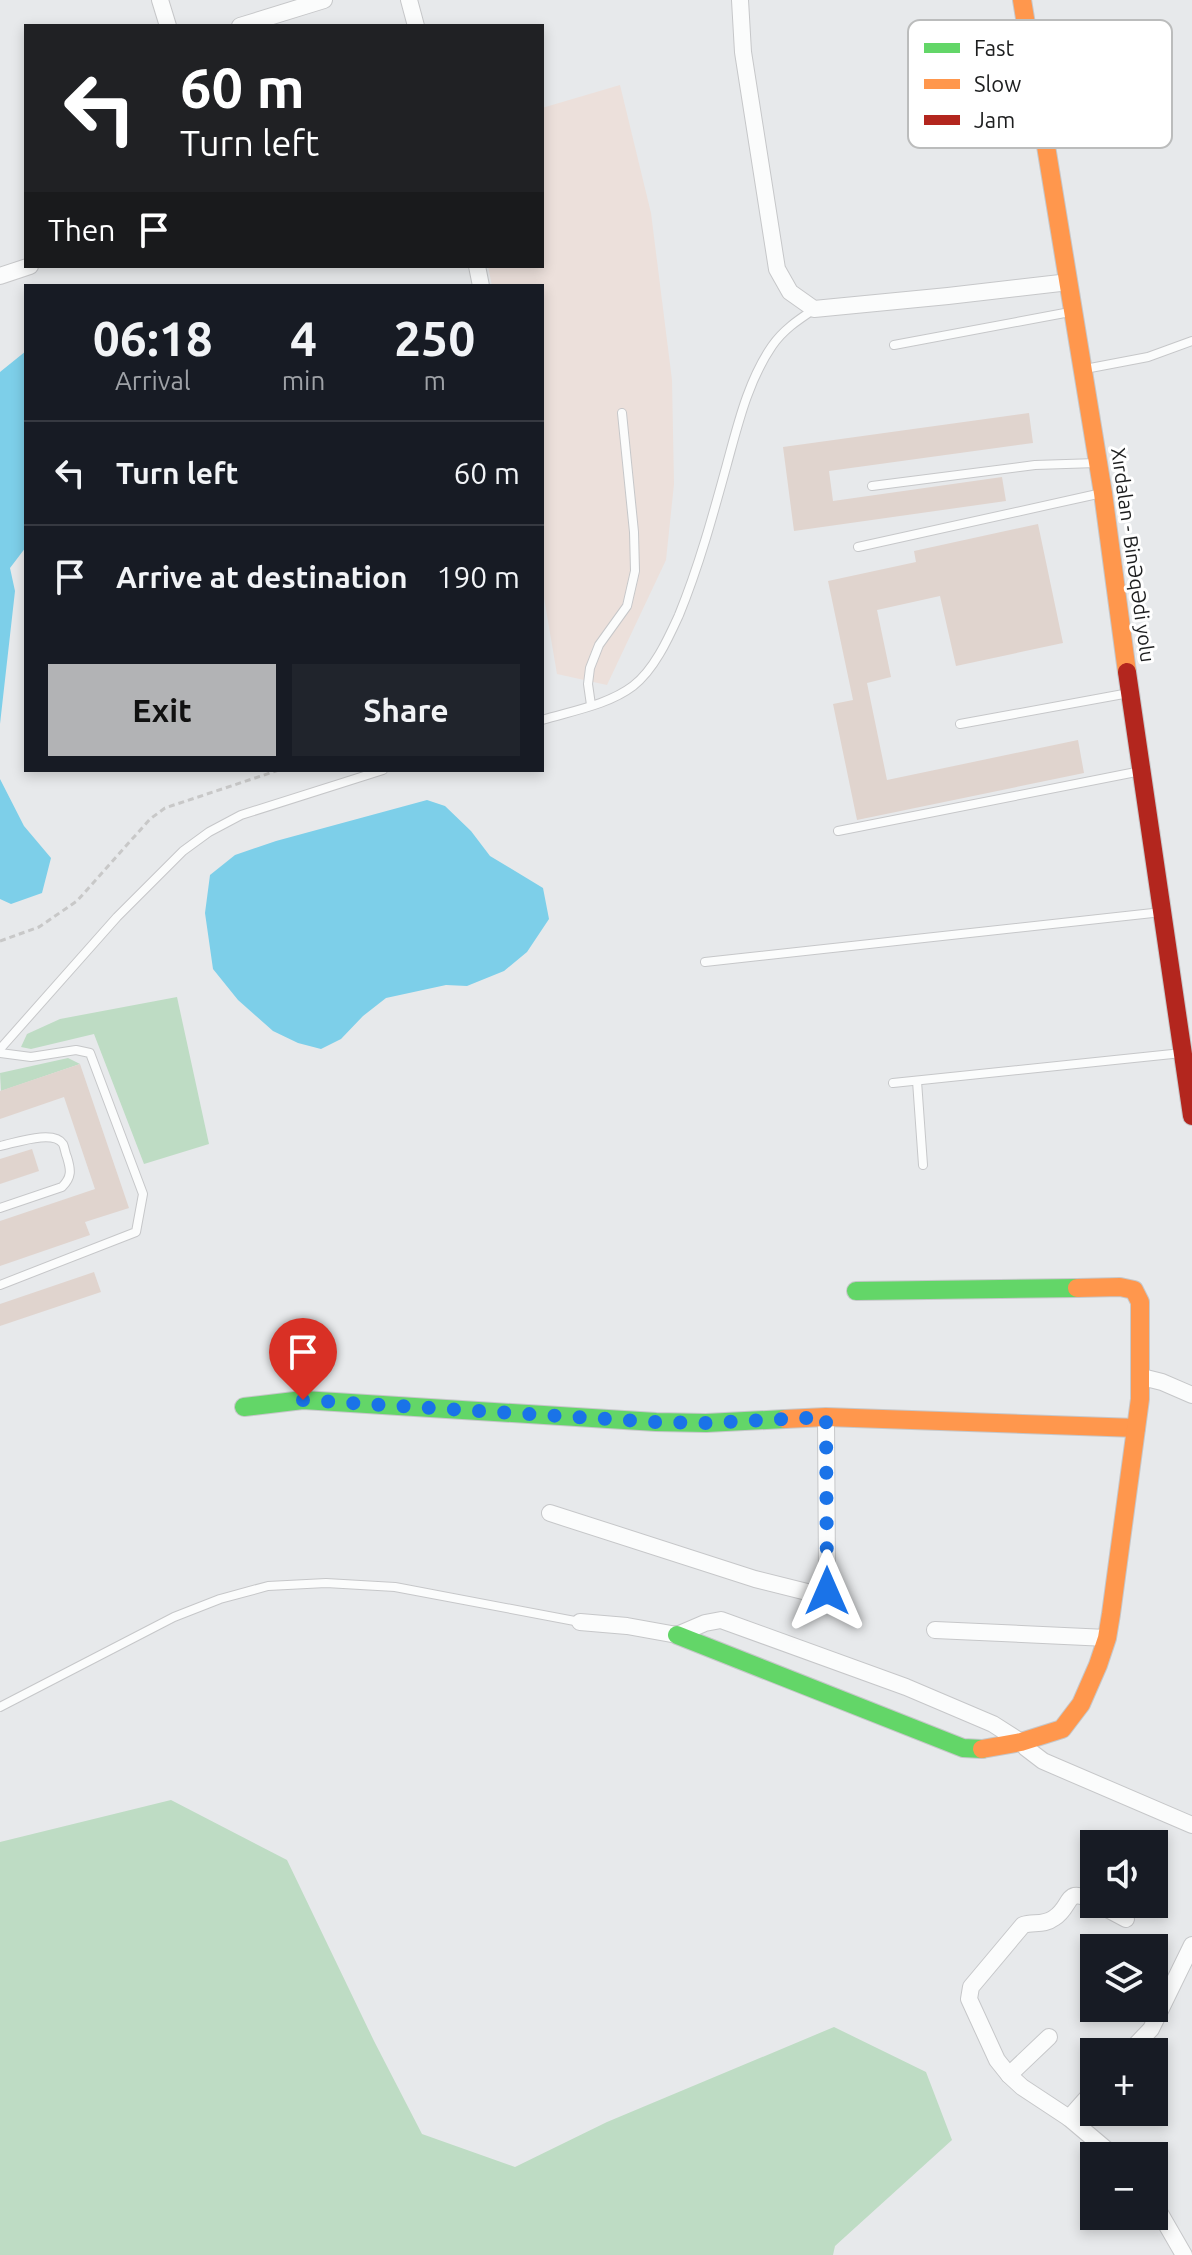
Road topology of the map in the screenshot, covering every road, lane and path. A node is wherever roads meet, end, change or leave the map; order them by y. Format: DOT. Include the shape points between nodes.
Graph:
graph roads {
  1 [pos="160,0"];
  2 [pos="324,0"];
  3 [pos="409,0"];
  4 [pos="740,0"];
  5 [pos="1022,0"];
  6 [pos="1025,20"];
  7 [pos="167,24"];
  8 [pos="246,24"];
  9 [pos="415,24"];
  10 [pos="1047,148"];
  11 [pos="24,268"];
  12 [pos="0,276"];
  13 [pos="1069,282"];
  14 [pos="814,309"];
  15 [pos="1074,311"];
  16 [pos="1192,341"];
  17 [pos="894,345"];
  18 [pos="1084,369"];
  19 [pos="622,413"];
  20 [pos="1098,463"];
  21 [pos="872,486"];
  22 [pos="1103,493"];
  23 [pos="858,547"];
  24 [pos="1130,693"];
  25 [pos="591,705"];
  26 [pos="544,719"];
  27 [pos="960,724"];
  28 [pos="1141,771"];
  29 [pos="273,772"];
  30 [pos="377,772"];
  31 [pos="838,831"];
  32 [pos="1162,912"];
  33 [pos="0,941"];
  34 [pos="705,962"];
  35 [pos="0,1051"];
  36 [pos="1183,1053"];
  37 [pos="917,1081"];
  38 [pos="893,1083"];
  39 [pos="1192,1116"];
  40 [pos="0,1146"];
  41 [pos="923,1165"];
  42 [pos="0,1208"];
  43 [pos="0,1285"];
  44 [pos="856,1291"];
  45 [pos="1142,1377"];
  46 [pos="1192,1395"];
  47 [pos="244,1407"];
  48 [pos="826,1417"];
  49 [pos="1136,1428"];
  50 [pos="550,1513"];
  51 [pos="580,1622"];
  52 [pos="935,1630"];
  53 [pos="677,1635"];
  54 [pos="1107,1638"];
  55 [pos="0,1707"];
  56 [pos="1021,1742"];
  57 [pos="1192,1825"];
  58 [pos="1080,1896"];
  59 [pos="1192,1945"];
  60 [pos="1049,2037"];
  61 [pos="1142,2038"];
  62 [pos="1009,2075"];
  63 [pos="1080,2106"];
  64 [pos="1069,2118"];
  65 [pos="1097,2142"];
  66 [pos="1168,2227"];
  67 [pos="1184,2255"];
  1 -- 7 [label="street"];
  2 -- 8 [label="street"];
  3 -- 9 [label="street"];
  4 -- 14 [label="street" via="743,52 777,269 790,292"];
  5 -- 6 [label="street, Xırdalan - Binəqədi yolu"];
  10 -- 13 [label="street, Xırdalan - Binəqədi yolu"];
  11 -- 12 [label="street"];
  13 -- 14 [label="street"];
  13 -- 15 [label="street, Xırdalan - Binəqədi yolu"];
  14 -- 25 [label="lane" via="787,328 756,372 704,548 670,634 633,686"];
  15 -- 17 [label="lane"];
  15 -- 18 [label="street, Xırdalan - Binəqədi yolu"];
  16 -- 18 [label="lane" via="1148,357"];
  18 -- 20 [label="street, Xırdalan - Binəqədi yolu"];
  19 -- 25 [label="lane" via="635,571 627,606 599,645 590,668"];
  20 -- 21 [label="lane" via="1035,465"];
  20 -- 22 [label="street, Xırdalan - Binəqədi yolu"];
  22 -- 23 [label="lane"];
  22 -- 24 [label="street, Xırdalan - Binəqədi yolu"];
  24 -- 27 [label="lane"];
  24 -- 28 [label="street, Xırdalan - Binəqədi yolu"];
  25 -- 26 [label="lane"];
  28 -- 31 [label="lane"];
  28 -- 32 [label="street, Xırdalan - Binəqədi yolu"];
  29 -- 33 [label="path" via="165,808 77,901 39,927"];
  30 -- 35 [label="lane" via="241,815 183,851 117,917"];
  32 -- 34 [label="lane"];
  32 -- 36 [label="street, Xırdalan - Binəqədi yolu"];
  35 -- 43 [label="lane" via="31,1057 90,1053 143,1194 136,1232"];
  36 -- 37 [label="lane"];
  36 -- 39 [label="street, Xırdalan - Binəqədi yolu"];
  37 -- 38 [label="lane"];
  37 -- 41 [label="lane"];
  40 -- 42 [label="lane" via="54,1137 62,1143 70,1170 62,1187"];
  44 -- 45 [label="street" via="1134,1290 1140,1302"];
  45 -- 46 [label="street"];
  45 -- 49 [label="street"];
  47 -- 48 [label="street" via="303,1400 693,1423"];
  48 -- 49 [label="street"];
  48 -- 50 [label="street" via="823,1596"];
  49 -- 54 [label="street"];
  51 -- 53 [label="street"];
  51 -- 55 [label="lane" via="395,1587 268,1586 174,1617"];
  52 -- 54 [label="street"];
  53 -- 56 [label="street" via="963,1748"];
  53 -- 56 [label="street" via="721,1620 906,1687 993,1724"];
  54 -- 56 [label="street" via="1081,1704 1062,1729"];
  56 -- 57 [label="street" via="1043,1761"];
  58 -- 62 [label="street" via="1070,1897 1055,1918 1023,1925 971,1987 969,1999"];
  59 -- 61 [label="street"];
  60 -- 62 [label="street"];
  62 -- 64 [label="street"];
  63 -- 64 [label="street"];
  64 -- 65 [label="street"];
  66 -- 67 [label="street"];
}
